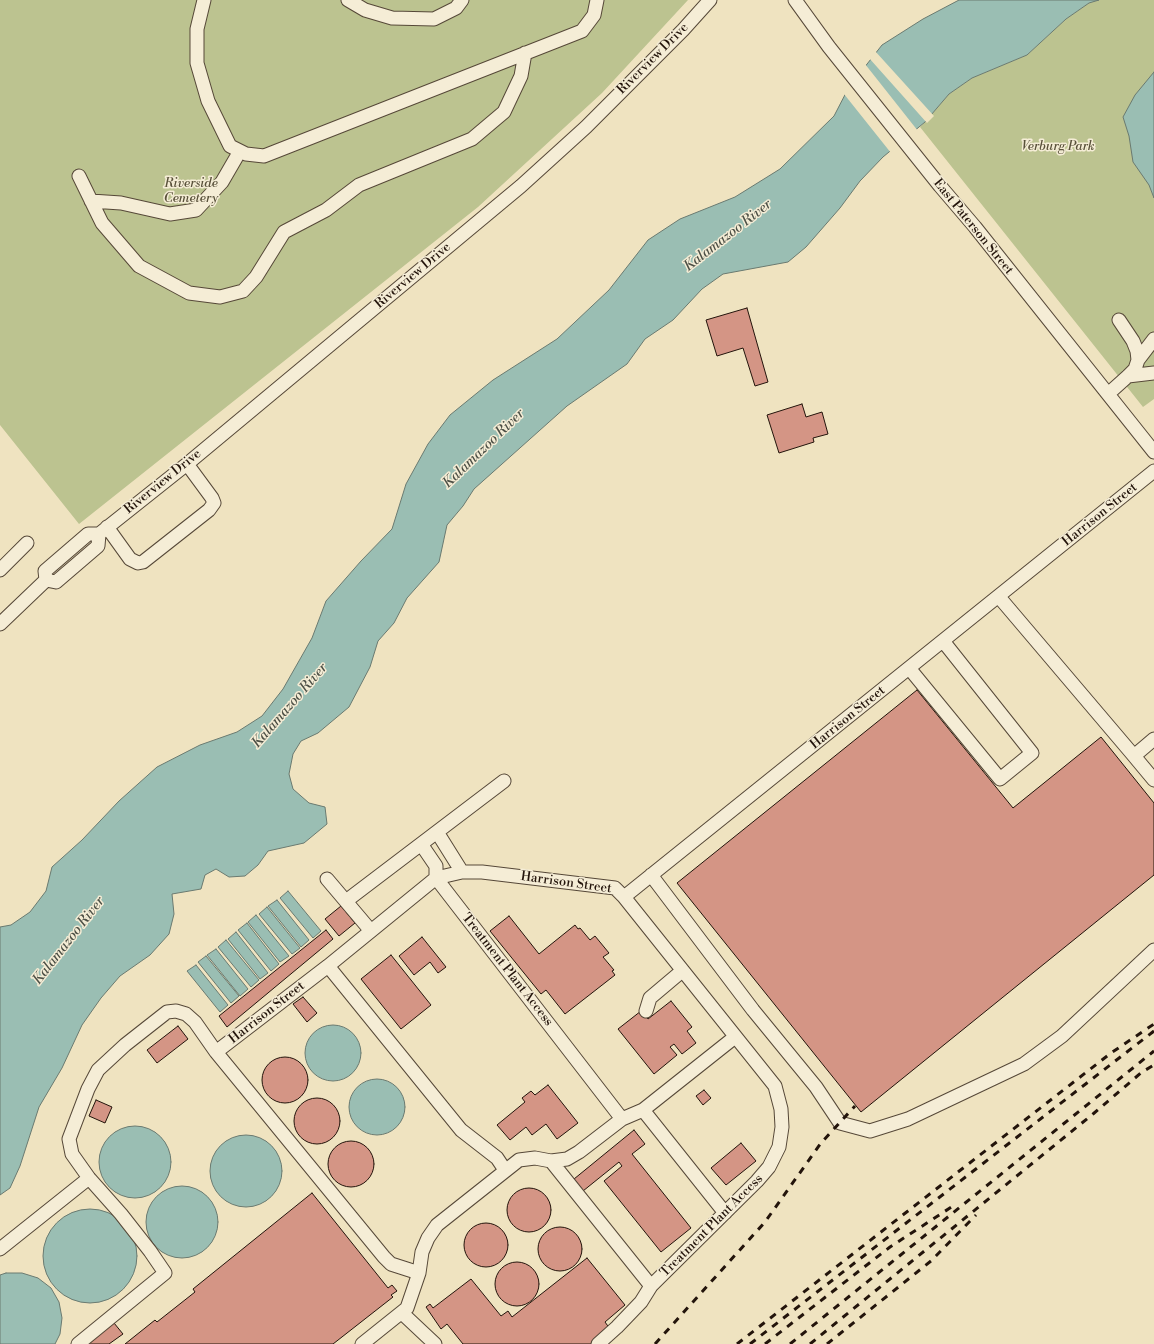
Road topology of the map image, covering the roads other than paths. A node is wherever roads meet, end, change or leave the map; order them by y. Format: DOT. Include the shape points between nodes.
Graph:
graph roads {
  1 [pos="204,0"];
  2 [pos="348,0"];
  3 [pos="462,0"];
  4 [pos="710,0"];
  5 [pos="795,0"];
  6 [pos="593,2"];
  7 [pos="525,53"];
  8 [pos="240,151"];
  9 [pos="79,176"];
  10 [pos="91,201"];
  11 [pos="1119,320"];
  12 [pos="1154,339"];
  13 [pos="1138,360"];
  14 [pos="1154,373"];
  15 [pos="1128,376"];
  16 [pos="1108,394"];
  17 [pos="1154,452"];
  18 [pos="187,464"];
  19 [pos="1154,471"];
  20 [pos="103,531"];
  21 [pos="27,543"];
  22 [pos="0,570"];
  23 [pos="999,596"];
  24 [pos="3,615"];
  25 [pos="943,642"];
  26 [pos="909,668"];
  27 [pos="1154,739"];
  28 [pos="1134,756"];
  29 [pos="1154,780"];
  30 [pos="504,781"];
  31 [pos="437,832"];
  32 [pos="421,844"];
  33 [pos="462,872"];
  34 [pos="651,875"];
  35 [pos="436,878"];
  36 [pos="327,879"];
  37 [pos="624,897"];
  38 [pos="346,901"];
  39 [pos="371,931"];
  40 [pos="1154,950"];
  41 [pos="328,966"];
  42 [pos="682,971"];
  43 [pos="646,1011"];
  44 [pos="734,1037"];
  45 [pos="216,1052"];
  46 [pos="643,1110"];
  47 [pos="622,1119"];
  48 [pos="551,1161"];
  49 [pos="506,1170"];
  50 [pos="89,1178"];
  51 [pos="725,1213"];
  52 [pos="0,1249"];
  53 [pos="419,1273"];
  54 [pos="651,1286"];
  55 [pos="402,1312"];
  56 [pos="78,1344"];
  57 [pos="362,1344"];
  58 [pos="435,1344"];
  59 [pos="598,1344"];
  1 -- 8 [label="street" via="197,29 197,63 208,101 219,126 230,146"];
  2 -- 3 [label="street" via="365,10 392,18 434,20 456,8"];
  4 -- 18 [label="street, Riverview Drive" via="586,127 521,186"];
  5 -- 16 [label="street, East Paterson Street" via="829,47"];
  6 -- 7 [label="street" via="594,15 582,31"];
  7 -- 8 [label="street" via="264,156"];
  7 -- 10 [label="street" via="521,76 504,112 472,139 359,185 326,210 284,232 256,277 243,291 220,297 189,293 139,266 102,223"];
  8 -- 10 [label="street" via="222,182 196,210 170,214 121,203"];
  9 -- 10 [label="street"];
  11 -- 13 [label="street" via="1133,341"];
  12 -- 13 [label="street"];
  13 -- 15 [label="street"];
  14 -- 15 [label="street"];
  15 -- 16 [label="street"];
  16 -- 17 [label="street, East Paterson Street"];
  18 -- 20 [label="street, Riverview Drive"];
  18 -- 20 [label="street" via="212,498 214,503 209,510 138,564"];
  19 -- 23 [label="street, Harrison Street"];
  20 -- 24 [label="street, Riverview Drive" via="98,546 56,582 46,580"];
  21 -- 22 [label="street"];
  23 -- 25 [label="street, Harrison Street"];
  23 -- 28 [label="street"];
  25 -- 26 [label="street, Harrison Street"];
  25 -- 26 [label="street" via="1032,753 1000,779"];
  26 -- 34 [label="street, Harrison Street"];
  27 -- 28 [label="street"];
  28 -- 29 [label="street"];
  30 -- 31 [label="street"];
  31 -- 32 [label="street"];
  31 -- 33 [label="street"];
  32 -- 35 [label="street" via="436,866"];
  32 -- 38 [label="street"];
  33 -- 35 [label="street, Harrison Street"];
  33 -- 37 [label="street, Harrison Street" via="482,872 615,888"];
  34 -- 37 [label="street, Harrison Street"];
  34 -- 40 [label="street" via="753,1010 816,1087 840,1123 870,1131 908,1119 1024,1064 1062,1036"];
  35 -- 39 [label="street, Harrison Street"];
  35 -- 47 [label="street, Treatment Plant Access"];
  36 -- 38 [label="street"];
  37 -- 42 [label="street, Treatment Plant Access"];
  38 -- 39 [label="street"];
  39 -- 41 [label="street, Harrison Street"];
  41 -- 45 [label="street, Harrison Street"];
  41 -- 49 [label="street" via="461,1130 497,1158"];
  42 -- 43 [label="street" via="650,998"];
  42 -- 44 [label="street, Treatment Plant Access"];
  44 -- 46 [label="street"];
  44 -- 51 [label="street, Treatment Plant Access" via="775,1086 781,1109 782,1127 779,1147 769,1167"];
  45 -- 50 [label="street" via="195,1022 186,1014 167,1012 125,1044 98,1070 69,1139 72,1154"];
  45 -- 53 [label="street, Harrison Street" via="384,1257 391,1264"];
  46 -- 47 [label="street"];
  46 -- 51 [label="street"];
  47 -- 48 [label="street" via="580,1152 567,1159"];
  48 -- 49 [label="street" via="535,1158 519,1160"];
  48 -- 54 [label="street, Treatment Plant Access"];
  49 -- 53 [label="street" via="437,1225 422,1252"];
  50 -- 52 [label="street"];
  50 -- 56 [label="street" via="122,1214 165,1273"];
  51 -- 54 [label="street, Treatment Plant Access"];
  53 -- 55 [label="street" via="407,1308"];
  54 -- 59 [label="street, Treatment Plant Access" via="641,1302"];
  55 -- 57 [label="street"];
  55 -- 58 [label="street"];
}
